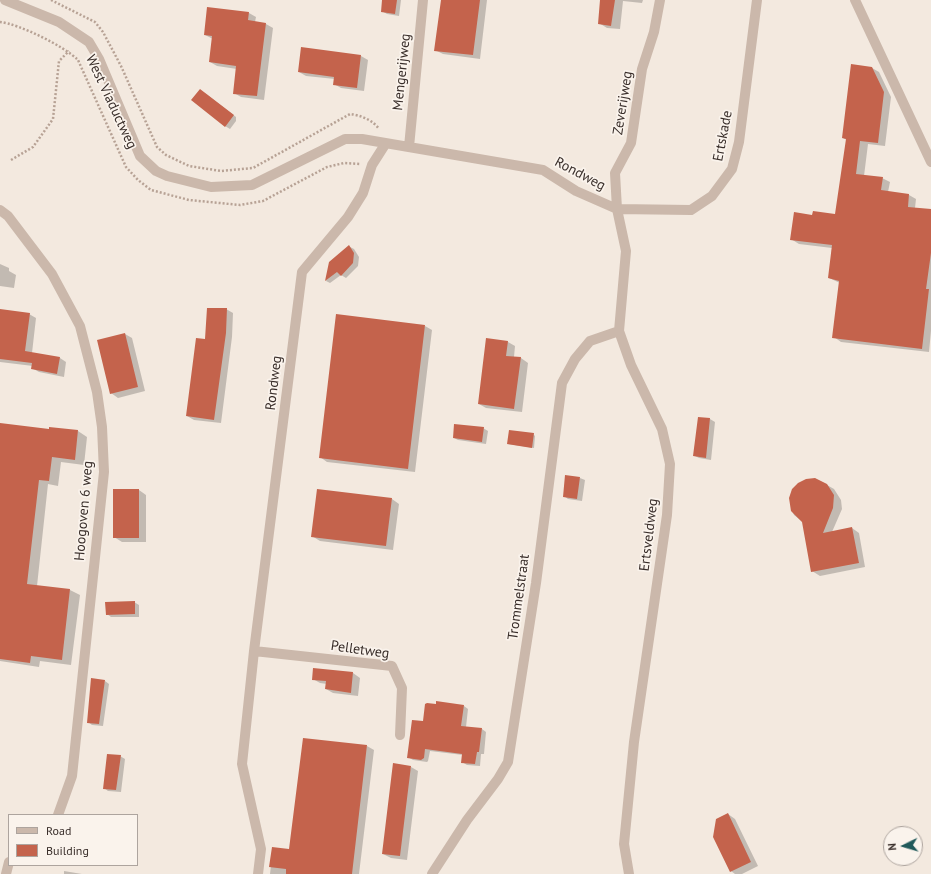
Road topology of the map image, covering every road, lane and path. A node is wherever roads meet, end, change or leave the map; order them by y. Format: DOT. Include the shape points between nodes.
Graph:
graph roads {
  1 [pos="5,0"];
  2 [pos="423,0"];
  3 [pos="660,0"];
  4 [pos="757,0"];
  5 [pos="855,0"];
  6 [pos="0,22"];
  7 [pos="69,51"];
  8 [pos="386,143"];
  9 [pos="409,147"];
  10 [pos="166,156"];
  11 [pos="11,160"];
  12 [pos="931,162"];
  13 [pos="167,176"];
  14 [pos="168,194"];
  15 [pos="617,209"];
  16 [pos="0,210"];
  17 [pos="619,331"];
  18 [pos="254,651"];
  19 [pos="400,736"];
  20 [pos="58,814"];
  21 [pos="258,874"];
  22 [pos="432,874"];
  23 [pos="629,874"];
  1 -- 13 [label="street, West Viaductweg" via="59,22 89,42 99,59 140,156 156,171"];
  2 -- 9 [label="street, Mengerijweg"];
  3 -- 15 [label="street, Zeverijweg" via="654,32 642,69 631,143 615,173"];
  4 -- 15 [label="street, Ertskade" via="739,142 732,169 712,196 691,210"];
  5 -- 12 [label="street"];
  6 -- 7 [label="path, West Viaductweg" via="11,23"];
  7 -- 11 [label="path" via="59,61 53,119 32,147"];
  7 -- 14 [label="path, West Viaductweg" via="81,65 126,167 152,190"];
  8 -- 9 [label="street, Rondweg"];
  8 -- 10 [label="path" via="376,125 359,115 350,114 253,168 221,171 189,166"];
  8 -- 13 [label="street, Rondweg" via="345,139 252,185 211,187"];
  8 -- 18 [label="street, Rondweg" via="372,166 363,193 348,217 302,272"];
  9 -- 15 [label="street, Rondweg" via="543,170 576,191"];
  15 -- 17 [label="street, Ertsveldweg" via="626,251"];
  16 -- 20 [label="street, Hoogoven 6 weg" via="8,216 52,274 80,326 97,392 102,427 103,479 72,776"];
  17 -- 22 [label="street, Trommelstraat" via="590,341 575,358 562,383 536,583 508,762"];
  17 -- 23 [label="street, Ertsveldweg" via="631,365 662,429 670,464 667,515 633,749 624,844"];
  18 -- 19 [label="street, Pelletweg" via="392,666 402,688"];
  18 -- 21 [label="street, Rondweg" via="242,764 261,849"];
}
